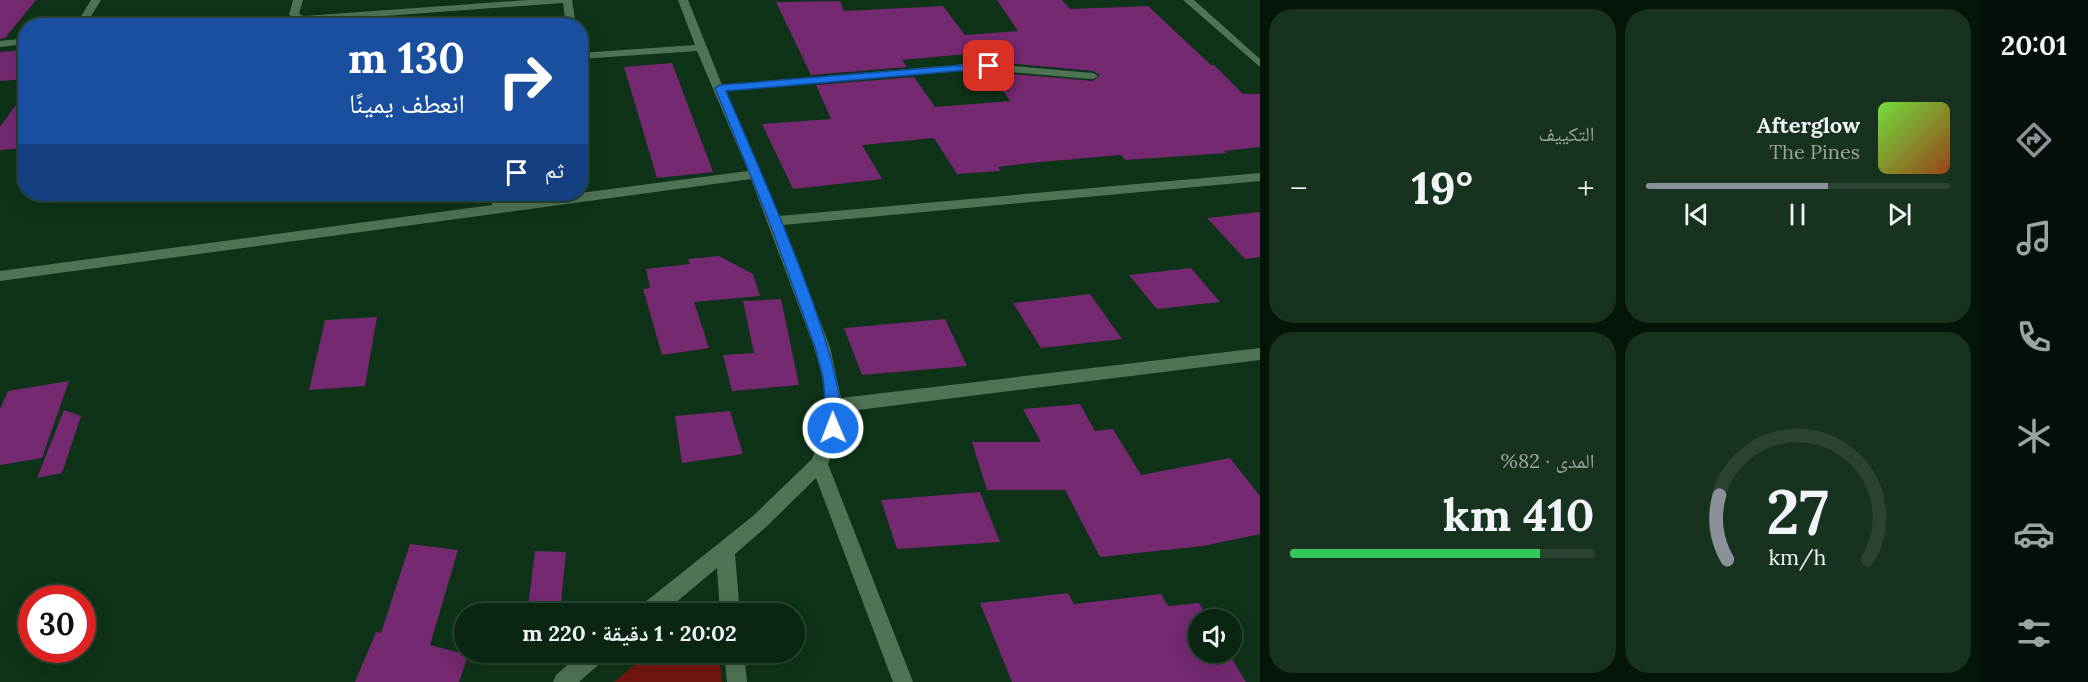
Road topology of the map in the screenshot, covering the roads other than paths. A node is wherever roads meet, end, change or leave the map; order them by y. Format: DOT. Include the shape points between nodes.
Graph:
graph roads {
  1 [pos="96,0"];
  2 [pos="298,0"];
  3 [pos="567,0"];
  4 [pos="683,0"];
  5 [pos="1188,0"];
  6 [pos="494,3"];
  7 [pos="85,18"];
  8 [pos="301,18"];
  9 [pos="315,18"];
  10 [pos="569,18"];
  11 [pos="18,42"];
  12 [pos="0,44"];
  13 [pos="701,48"];
  14 [pos="588,55"];
  15 [pos="1260,64"];
  16 [pos="1093,76"];
  17 [pos="720,88"];
  18 [pos="755,174"];
  19 [pos="1260,177"];
  20 [pos="588,197"];
  21 [pos="497,201"];
  22 [pos="562,201"];
  23 [pos="498,210"];
  24 [pos="774,221"];
  25 [pos="0,276"];
  26 [pos="1260,354"];
  27 [pos="834,406"];
  28 [pos="819,464"];
  29 [pos="724,550"];
  30 [pos="659,603"];
  31 [pos="729,603"];
  32 [pos="585,663"];
  33 [pos="735,663"];
  34 [pos="563,682"];
  35 [pos="737,682"];
  36 [pos="903,682"];
  1 -- 7 [label="street"];
  2 -- 8 [label="street" via="294,15"];
  3 -- 6 [label="street"];
  3 -- 10 [label="street"];
  4 -- 13 [label="street"];
  5 -- 15 [label="street"];
  6 -- 9 [label="street"];
  11 -- 12 [label="street"];
  13 -- 14 [label="street"];
  13 -- 17 [label="street"];
  16 -- 17 [label="street" via="976,66"];
  17 -- 18 [label="street"];
  18 -- 20 [label="street"];
  18 -- 24 [label="street"];
  19 -- 24 [label="street"];
  21 -- 23 [label="street"];
  22 -- 23 [label="street"];
  23 -- 25 [label="street"];
  24 -- 27 [label="street" via="822,347"];
  26 -- 27 [label="street"];
  27 -- 28 [label="street" via="833,428"];
  28 -- 29 [label="street"];
  28 -- 36 [label="street"];
  29 -- 30 [label="street"];
  29 -- 31 [label="street"];
  32 -- 34 [label="street"];
  33 -- 35 [label="street"];
}
